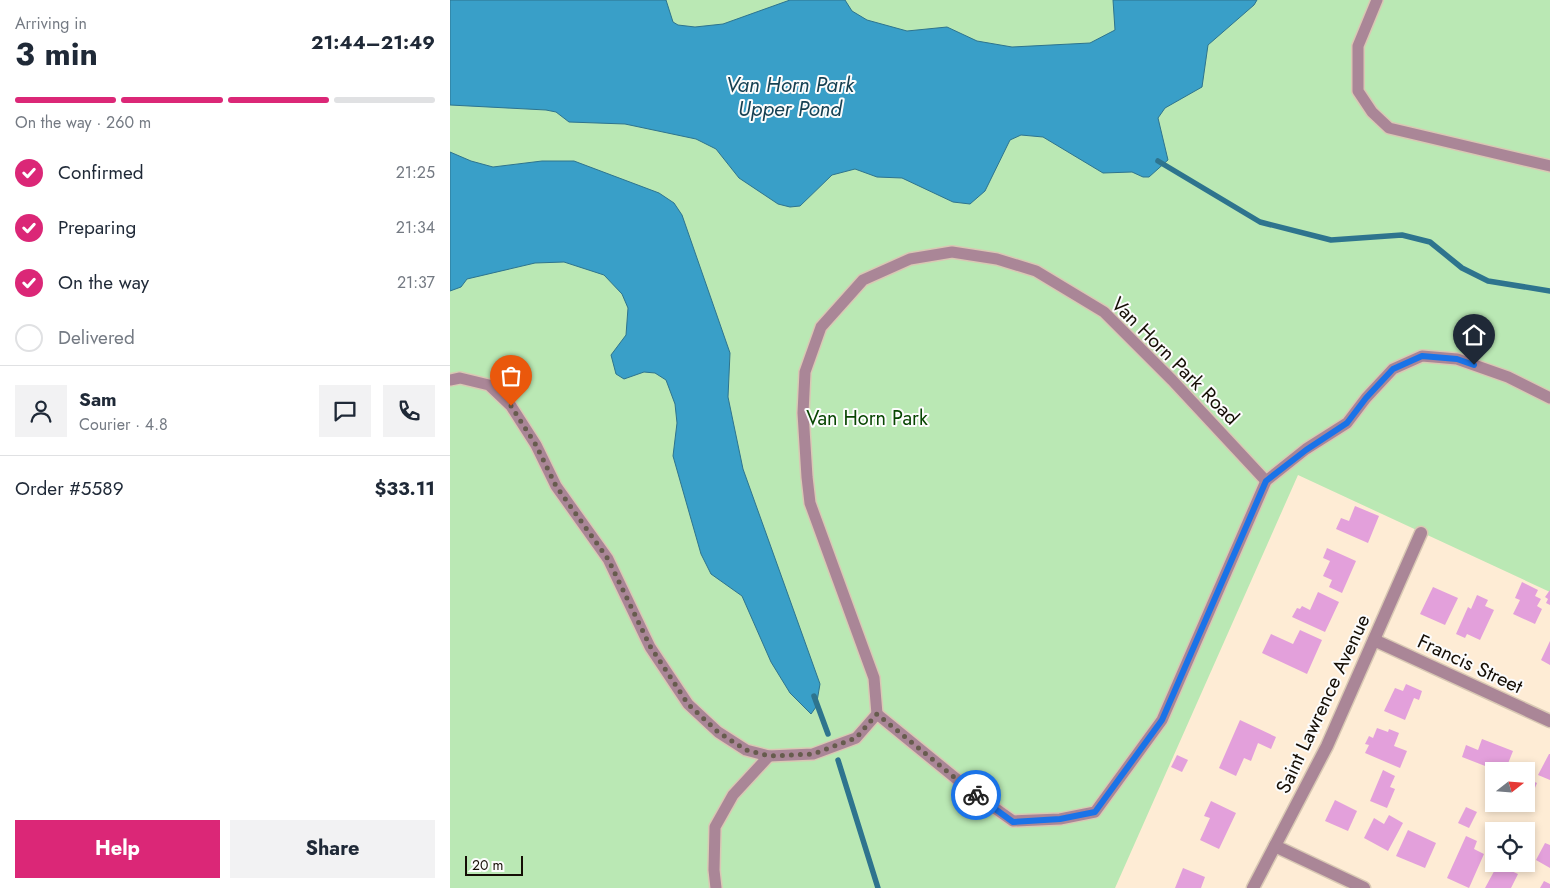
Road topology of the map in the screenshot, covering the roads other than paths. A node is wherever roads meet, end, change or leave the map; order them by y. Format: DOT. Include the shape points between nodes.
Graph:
graph roads {
  1 [pos="1377,0"];
  2 [pos="1550,166"];
  3 [pos="450,380"];
  4 [pos="1550,398"];
  5 [pos="1266,481"];
  6 [pos="1421,533"];
  7 [pos="1374,640"];
  8 [pos="877,714"];
  9 [pos="1550,721"];
  10 [pos="769,756"];
  11 [pos="1275,846"];
  12 [pos="716,888"];
  13 [pos="1253,888"];
  14 [pos="1364,888"];
  1 -- 2 [label="lane" via="1358,46 1358,91 1372,112 1389,128"];
  3 -- 10 [label="lane" via="460,378 489,385 511,406 536,445 556,486 608,559 650,646 688,704 718,732 746,750"];
  4 -- 5 [label="lane" via="1508,377 1457,359 1422,356 1393,369 1347,423"];
  5 -- 8 [label="lane" via="1162,720 1095,812 1060,819 1013,822"];
  5 -- 8 [label="lane, Van Horn Park Road" via="1104,312 1036,271 997,259 952,252 910,259 863,280 821,328 805,372 803,412 810,503 874,678"];
  6 -- 7 [label="street, Saint Lawrence Avenue"];
  7 -- 9 [label="street, Francis Street"];
  7 -- 11 [label="street, Saint Lawrence Avenue" via="1327,746"];
  8 -- 10 [label="lane" via="856,738 813,754"];
  10 -- 12 [label="lane" via="733,795 715,828"];
  11 -- 13 [label="street, Saint Lawrence Avenue"];
  11 -- 14 [label="street"];
}
